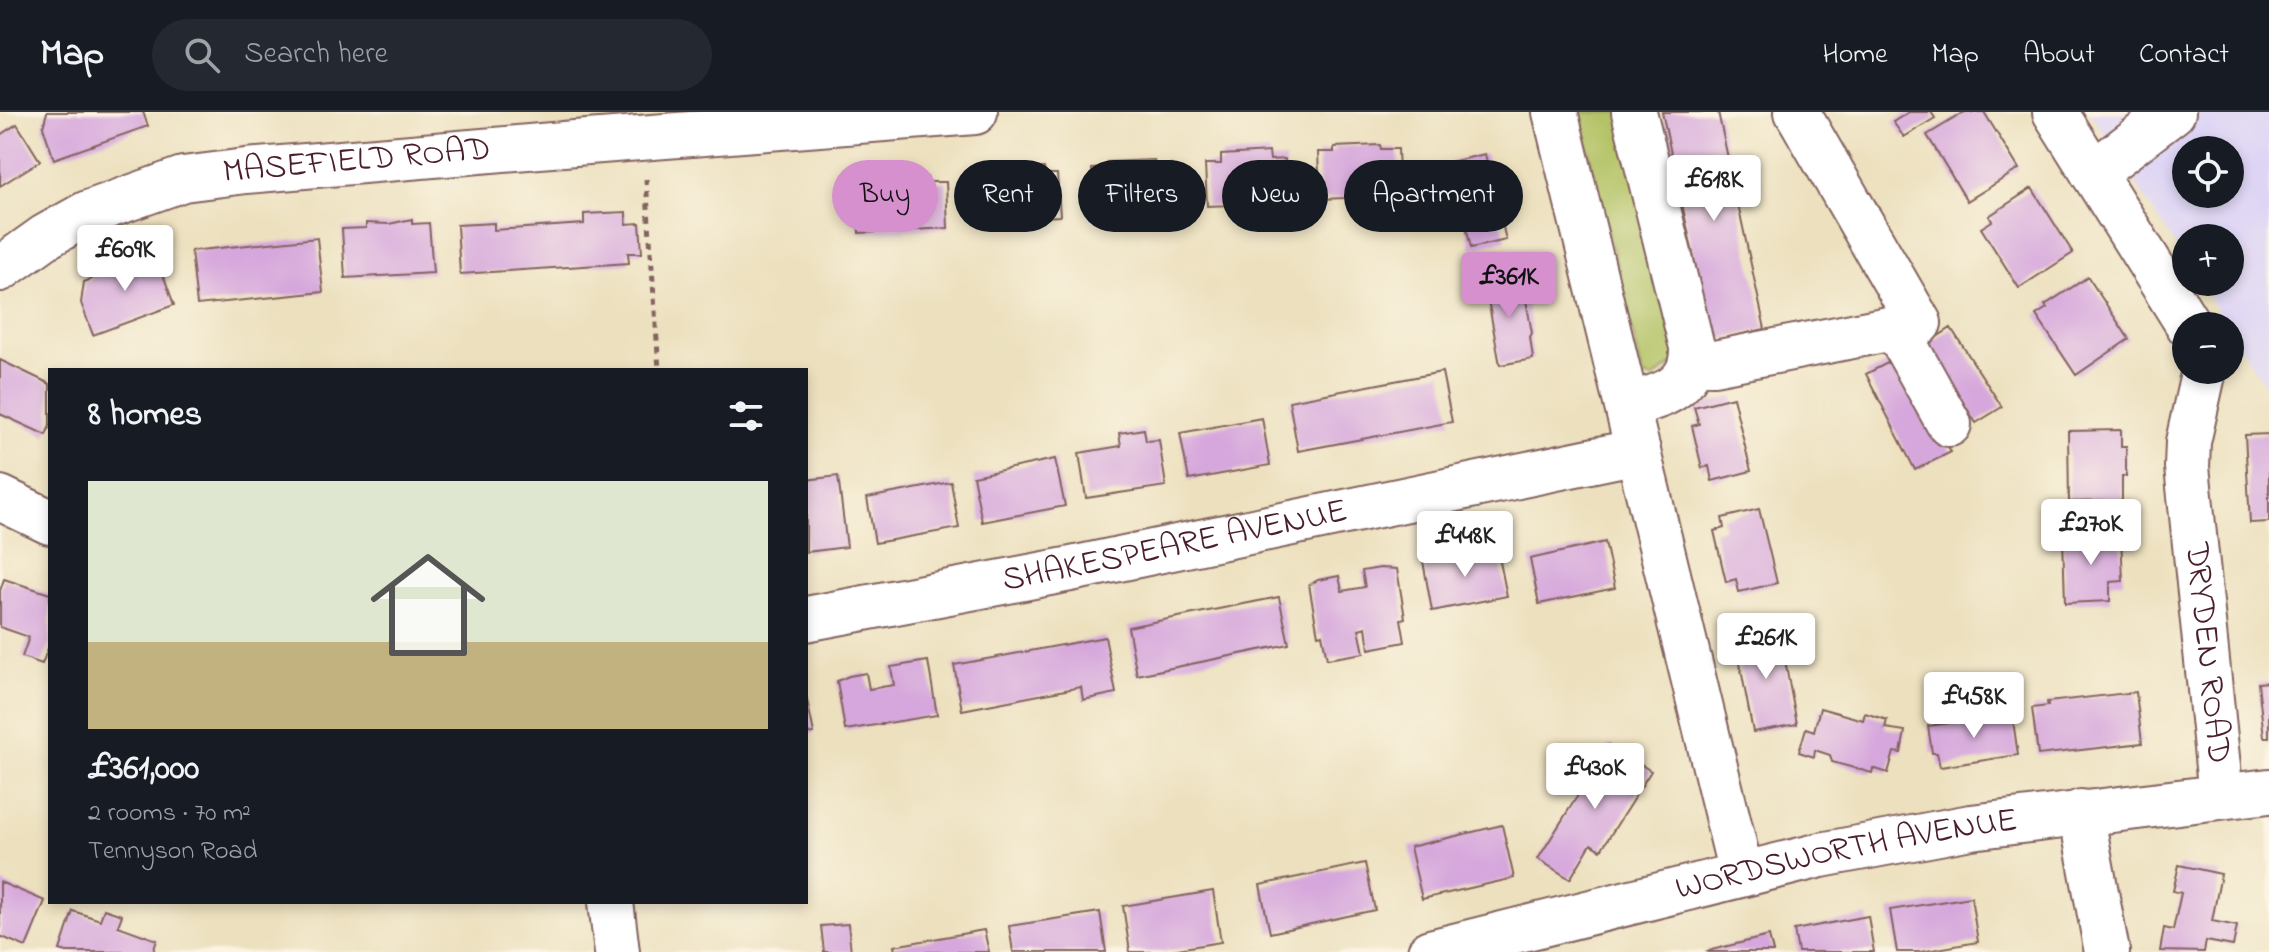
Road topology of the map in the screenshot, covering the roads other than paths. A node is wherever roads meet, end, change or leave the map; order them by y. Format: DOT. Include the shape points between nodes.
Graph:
graph roads {
  1 [pos="975,112"];
  2 [pos="1555,112"];
  3 [pos="1634,112"];
  4 [pos="1797,112"];
  5 [pos="2055,112"];
  6 [pos="2173,112"];
  7 [pos="2093,173"];
  8 [pos="0,269"];
  9 [pos="2180,312"];
  10 [pos="1896,329"];
  11 [pos="1692,362"];
  12 [pos="2201,384"];
  13 [pos="1627,405"];
  14 [pos="1949,424"];
  15 [pos="1638,451"];
  16 [pos="0,498"];
  17 [pos="48,521"];
  18 [pos="808,619"];
  19 [pos="2269,791"];
  20 [pos="2221,796"];
  21 [pos="2081,812"];
  22 [pos="1741,873"];
  23 [pos="611,904"];
  24 [pos="617,952"];
  25 [pos="1430,952"];
  26 [pos="2107,952"];
  1 -- 8 [label="street, MASEFIELD ROAD" via="183,179 88,213"];
  2 -- 13 [label="street"];
  3 -- 11 [label="street"];
  4 -- 10 [label="street" via="1919,323"];
  5 -- 7 [label="street"];
  6 -- 7 [label="street"];
  7 -- 9 [label="street"];
  10 -- 11 [label="street" via="1714,363"];
  10 -- 14 [label="street"];
  11 -- 13 [label="street" via="1673,389"];
  12 -- 20 [label="street, DRYDEN ROAD" via="2187,467"];
  13 -- 15 [label="street"];
  15 -- 18 [label="street, SHAKESPEARE AVENUE"];
  15 -- 22 [label="street"];
  16 -- 17 [label="street"];
  19 -- 20 [label="street, WORDSWORTH AVENUE"];
  20 -- 21 [label="street, WORDSWORTH AVENUE"];
  21 -- 22 [label="street, WORDSWORTH AVENUE" via="1971,827"];
  21 -- 26 [label="street"];
  22 -- 25 [label="street, WORDSWORTH AVENUE"];
  23 -- 24 [label="street"];
}
